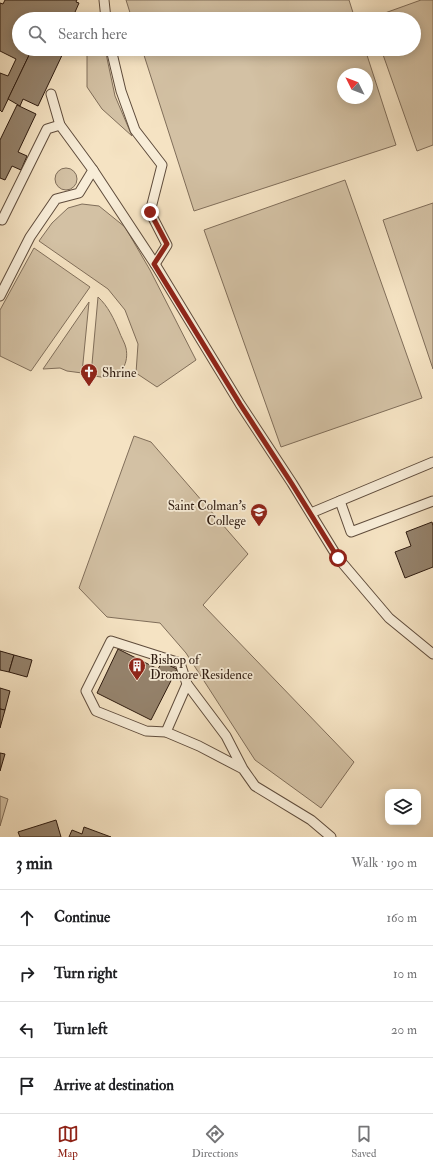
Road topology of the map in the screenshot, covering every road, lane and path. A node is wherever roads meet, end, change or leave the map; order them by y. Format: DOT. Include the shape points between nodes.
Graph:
graph roads {
  1 [pos="104,0"];
  2 [pos="105,12"];
  3 [pos="113,56"];
  4 [pos="51,94"];
  5 [pos="60,125"];
  6 [pos="93,170"];
  7 [pos="2,220"];
  8 [pos="154,264"];
  9 [pos="0,296"];
  10 [pos="433,462"];
  11 [pos="340,501"];
  12 [pos="433,501"];
  13 [pos="311,513"];
  14 [pos="433,654"];
  15 [pos="187,684"];
  16 [pos="166,732"];
  17 [pos="242,769"];
  18 [pos="331,837"];
  1 -- 2 [label="lane"];
  3 -- 8 [label="lane" via="121,91 135,130 162,165 150,212 167,244"];
  4 -- 5 [label="lane"];
  5 -- 6 [label="lane"];
  5 -- 7 [label="lane" via="47,129"];
  6 -- 8 [label="lane"];
  6 -- 9 [label="lane" via="79,193 56,199 30,237"];
  8 -- 13 [label="lane"];
  10 -- 11 [label="lane"];
  11 -- 12 [label="lane" via="352,532"];
  11 -- 13 [label="lane"];
  13 -- 14 [label="lane" via="338,558 384,612"];
  15 -- 16 [label="lane"];
  15 -- 16 [label="lane" via="180,663 111,641 86,691 96,711 146,731"];
  15 -- 17 [label="lane" via="226,736"];
  16 -- 17 [label="lane"];
  17 -- 18 [label="lane" via="255,786 311,820"];
}
